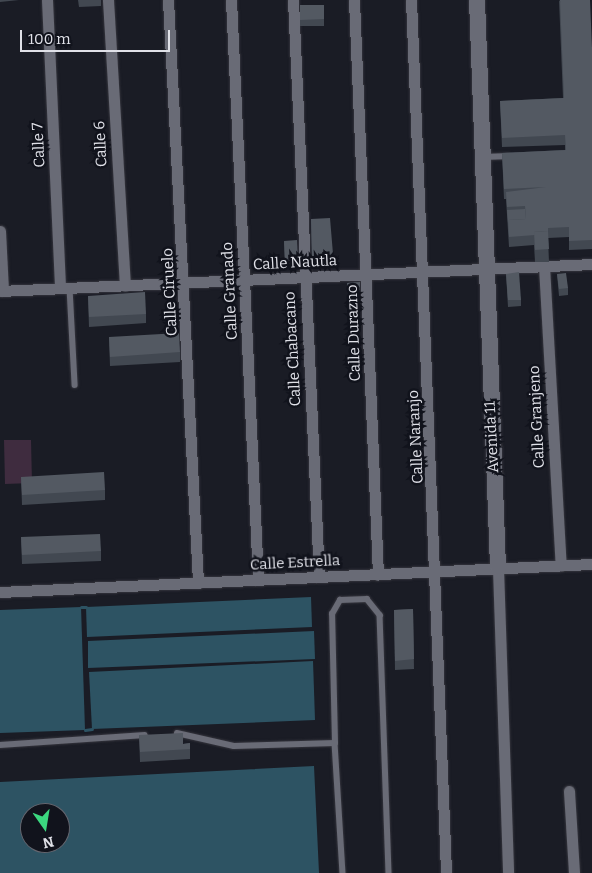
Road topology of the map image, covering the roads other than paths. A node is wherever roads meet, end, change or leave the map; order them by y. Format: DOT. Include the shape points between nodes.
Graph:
graph roads {
  1 [pos="47,0"];
  2 [pos="108,0"];
  3 [pos="168,0"];
  4 [pos="231,0"];
  5 [pos="293,0"];
  6 [pos="354,0"];
  7 [pos="411,0"];
  8 [pos="477,0"];
  9 [pos="521,156"];
  10 [pos="480,158"];
  11 [pos="0,231"];
  12 [pos="592,264"];
  13 [pos="544,266"];
  14 [pos="484,269"];
  15 [pos="423,272"];
  16 [pos="367,274"];
  17 [pos="305,277"];
  18 [pos="245,280"];
  19 [pos="185,283"];
  20 [pos="125,286"];
  21 [pos="65,288"];
  22 [pos="2,291"];
  23 [pos="75,384"];
  24 [pos="592,564"];
  25 [pos="561,566"];
  26 [pos="498,568"];
  27 [pos="438,572"];
  28 [pos="378,574"];
  29 [pos="319,577"];
  30 [pos="258,580"];
  31 [pos="198,583"];
  32 [pos="0,592"];
  33 [pos="163,734"];
  34 [pos="154,735"];
  35 [pos="335,743"];
  36 [pos="0,745"];
  37 [pos="569,791"];
  38 [pos="343,873"];
  39 [pos="389,873"];
  40 [pos="446,873"];
  41 [pos="508,873"];
  42 [pos="574,873"];
  1 -- 21 [label="street, Calle 7"];
  2 -- 20 [label="street, Calle 6"];
  3 -- 19 [label="street, Calle Ciruelo"];
  4 -- 18 [label="street, Calle Granado"];
  5 -- 17 [label="street, Calle Chabacano"];
  6 -- 16 [label="street, Calle Durazno"];
  7 -- 15 [label="street, Calle Naranjo"];
  8 -- 10 [label="street, Avenida 11"];
  9 -- 10 [label="lane"];
  10 -- 14 [label="street, Avenida 11"];
  11 -- 22 [label="street"];
  12 -- 13 [label="street, Calle Nautla"];
  13 -- 14 [label="street, Calle Nautla"];
  13 -- 25 [label="street, Calle Granjeno"];
  14 -- 15 [label="street, Calle Nautla"];
  14 -- 26 [label="street, Avenida 11"];
  15 -- 16 [label="street, Calle Nautla"];
  15 -- 27 [label="street, Calle Naranjo"];
  16 -- 17 [label="street, Calle Nautla"];
  16 -- 28 [label="street, Calle Durazno"];
  17 -- 18 [label="street, Calle Nautla"];
  17 -- 29 [label="street, Calle Chabacano"];
  18 -- 19 [label="street, Calle Nautla"];
  18 -- 30 [label="street, Calle Granado"];
  19 -- 20 [label="street, Calle Nautla"];
  19 -- 31 [label="street, Calle Ciruelo"];
  20 -- 21 [label="street, Calle Nautla"];
  21 -- 22 [label="street, Calle Nautla"];
  21 -- 23 [label="lane"];
  24 -- 25 [label="street, Calle Estrella"];
  25 -- 26 [label="street, Calle Estrella"];
  26 -- 27 [label="street, Calle Estrella"];
  26 -- 41 [label="street, Avenida 11"];
  27 -- 28 [label="street, Calle Estrella"];
  27 -- 40 [label="street, Calle Naranjo"];
  28 -- 29 [label="street, Calle Estrella"];
  29 -- 30 [label="street, Calle Estrella"];
  30 -- 31 [label="street, Calle Estrella"];
  31 -- 32 [label="street, Calle Estrella"];
  33 -- 35 [label="lane" via="210,737 234,746"];
  34 -- 36 [label="lane"];
  35 -- 38 [label="lane"];
  35 -- 39 [label="lane" via="332,614 340,600 367,599 380,615"];
  37 -- 42 [label="street"];
}
